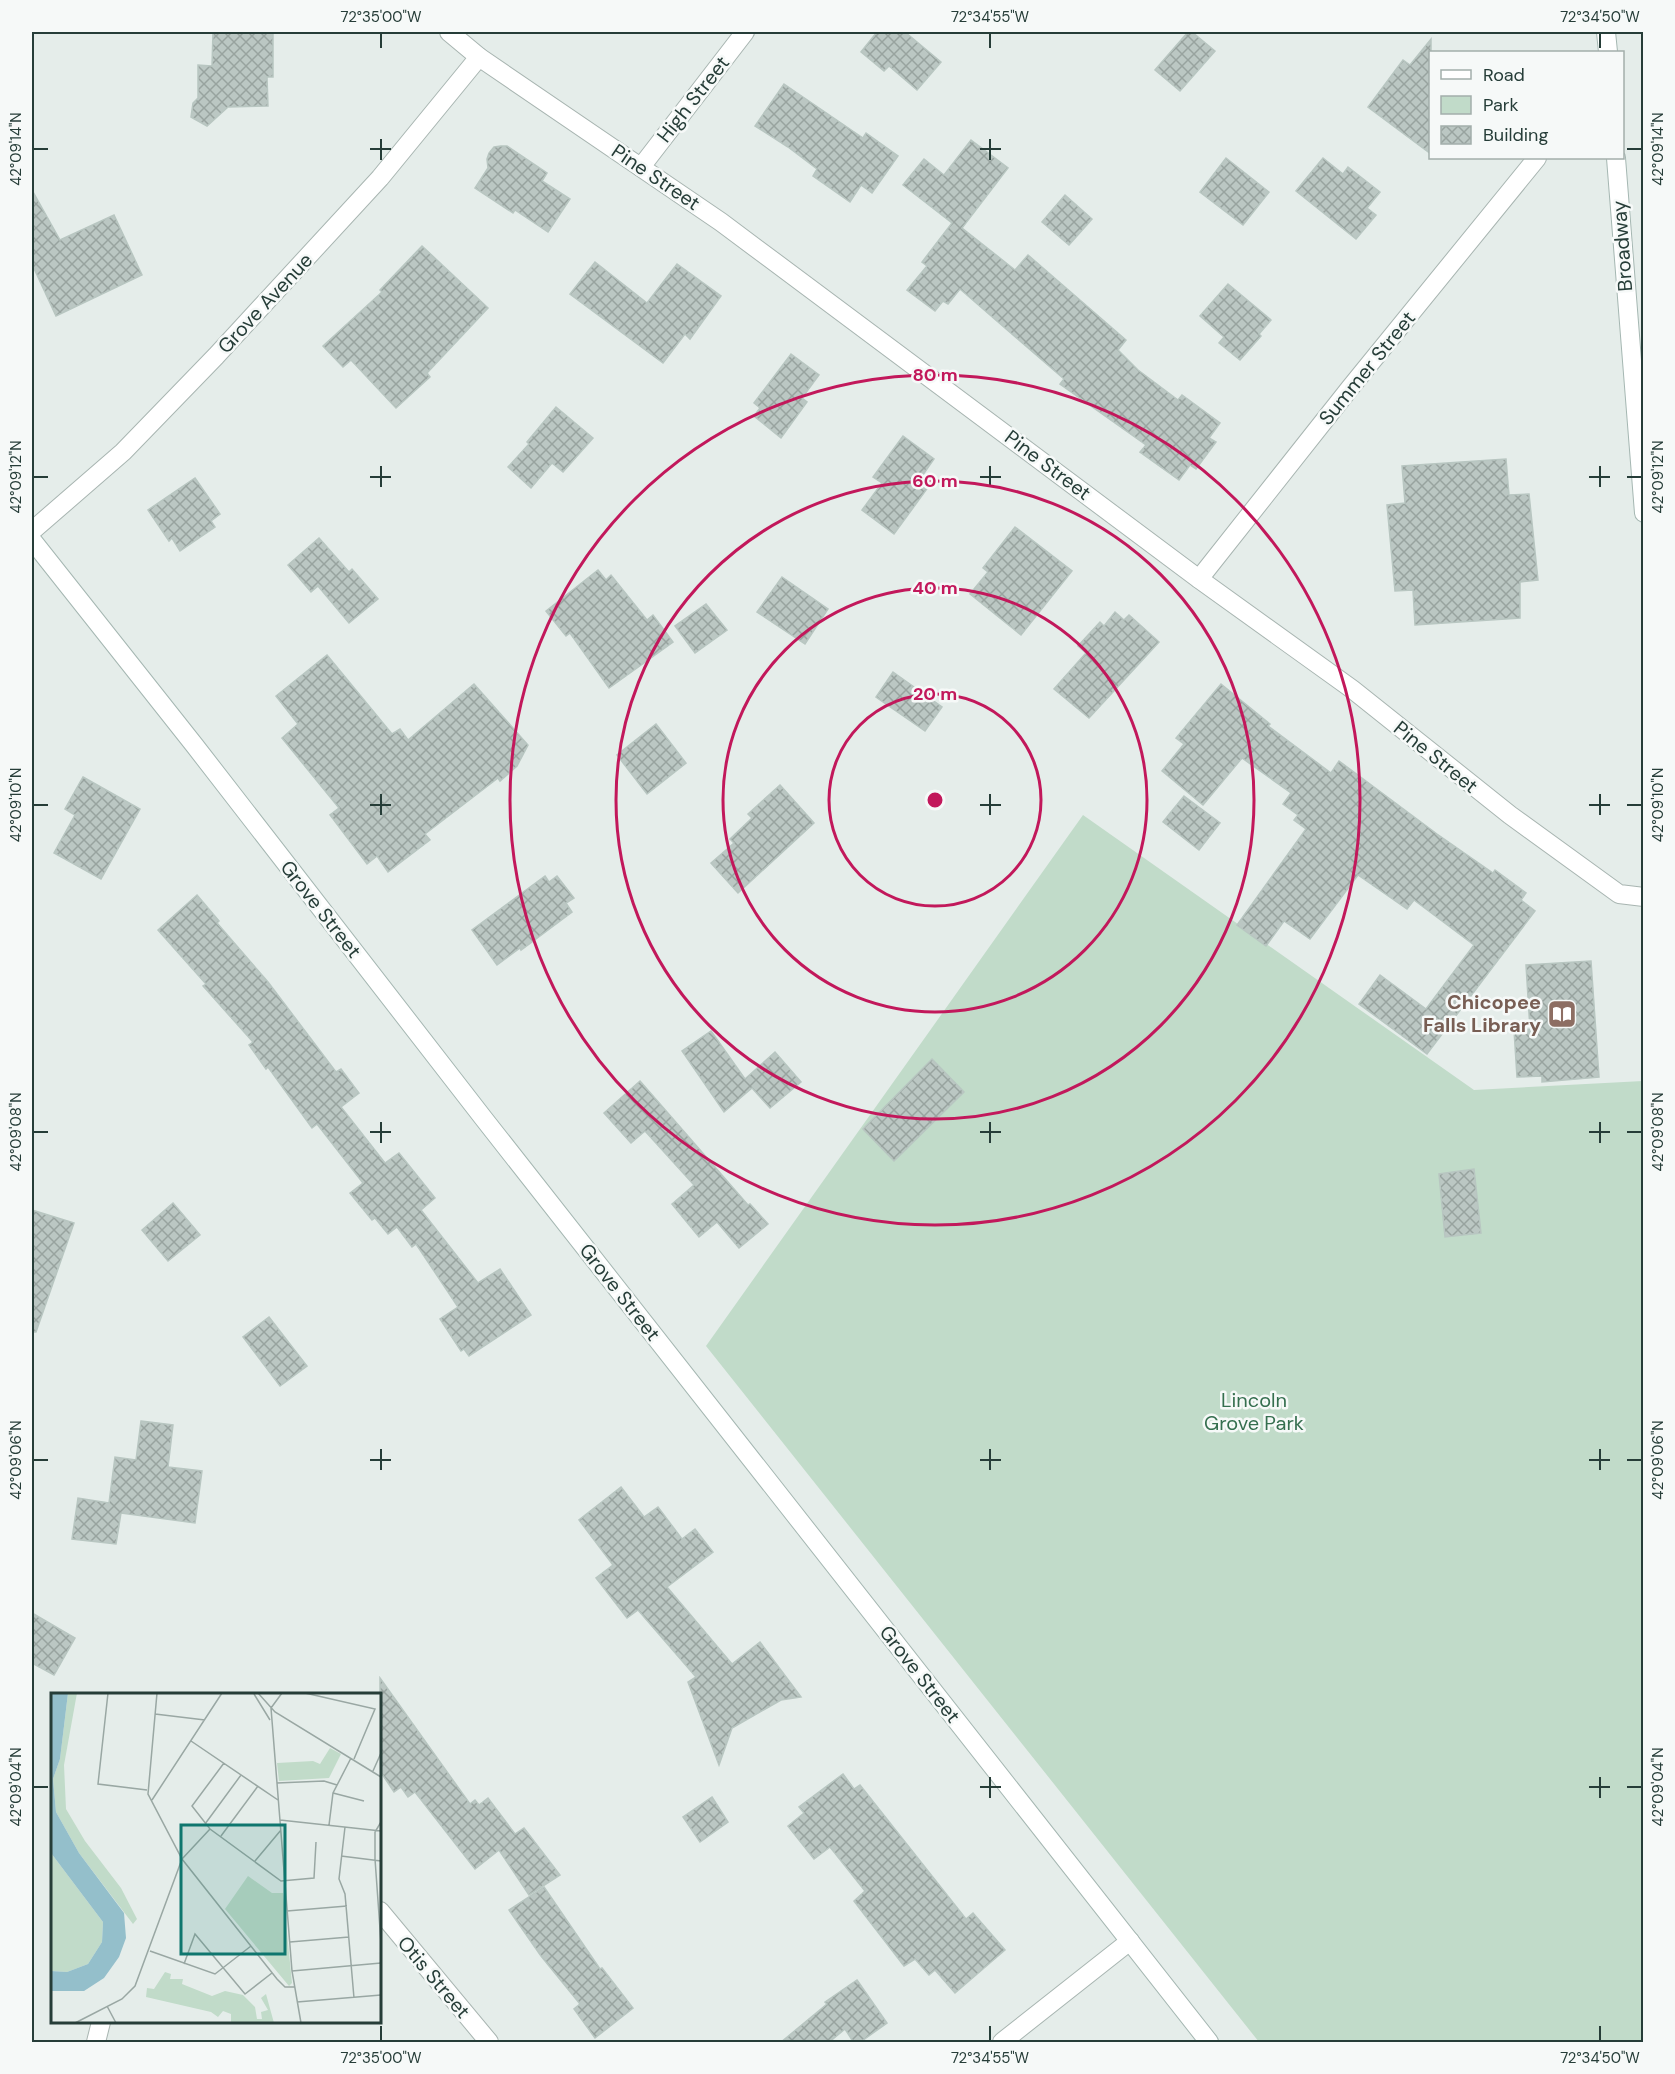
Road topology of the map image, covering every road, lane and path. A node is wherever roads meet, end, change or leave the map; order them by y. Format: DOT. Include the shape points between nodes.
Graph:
graph roads {
  1 [pos="449,32"];
  2 [pos="745,32"];
  3 [pos="1606,32"];
  4 [pos="1608,51"];
  5 [pos="479,57"];
  6 [pos="1536,159"];
  7 [pos="1616,159"];
  8 [pos="641,167"];
  9 [pos="1644,513"];
  10 [pos="32,531"];
  11 [pos="32,540"];
  12 [pos="1199,579"];
  13 [pos="1644,897"];
  14 [pos="381,1912"];
  15 [pos="1130,1941"];
  16 [pos="101,2023"];
  17 [pos="96,2043"];
  18 [pos="489,2043"];
  19 [pos="1002,2043"];
  20 [pos="1209,2043"];
  1 -- 5 [label="street, Pine Street"];
  2 -- 8 [label="street, High Street"];
  3 -- 4 [label="street"];
  5 -- 8 [label="street, Pine Street"];
  5 -- 10 [label="street, Grove Avenue" via="380,178 216,356 123,452"];
  6 -- 12 [label="street, Summer Street"];
  7 -- 9 [label="street, Broadway"];
  8 -- 12 [label="street, Pine Street" via="741,236"];
  11 -- 15 [label="street, Grove Street"];
  12 -- 13 [label="street, Pine Street" via="1352,689 1509,815 1600,881 1619,894"];
  14 -- 18 [label="street, Otis Street"];
  15 -- 19 [label="street"];
  15 -- 20 [label="street, Grove Street"];
  16 -- 17 [label="street"];
}
